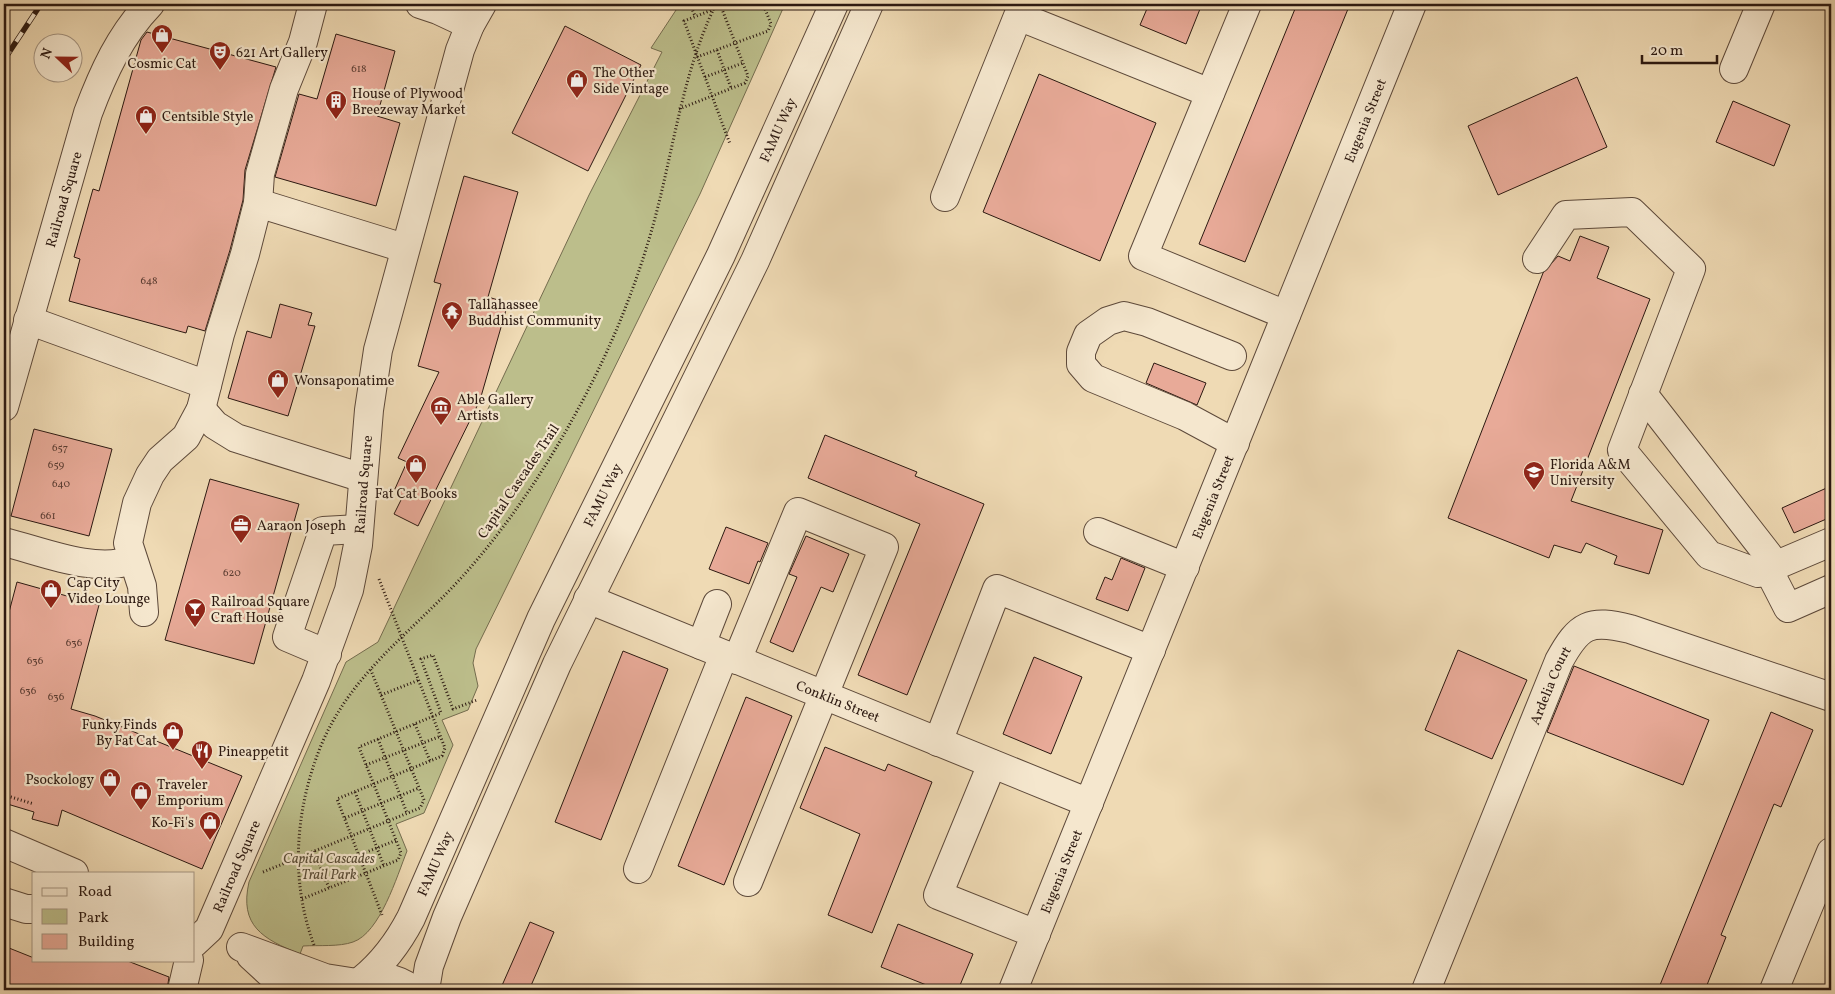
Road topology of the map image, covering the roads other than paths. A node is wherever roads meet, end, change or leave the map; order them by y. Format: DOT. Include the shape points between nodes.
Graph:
graph roads {
  1 [pos="150,4"];
  2 [pos="313,4"];
  3 [pos="420,4"];
  4 [pos="834,4"];
  5 [pos="869,4"];
  6 [pos="1247,4"];
  7 [pos="1412,4"];
  8 [pos="1761,4"];
  9 [pos="476,15"];
  10 [pos="1734,69"];
  11 [pos="1210,93"];
  12 [pos="945,197"];
  13 [pos="258,203"];
  14 [pos="404,248"];
  15 [pos="1537,259"];
  16 [pos="1286,315"];
  17 [pos="28,320"];
  18 [pos="1232,356"];
  19 [pos="1643,394"];
  20 [pos="204,397"];
  21 [pos="4,406"];
  22 [pos="1235,443"];
  23 [pos="364,478"];
  24 [pos="359,529"];
  25 [pos="1098,532"];
  26 [pos="4,542"];
  27 [pos="1831,542"];
  28 [pos="132,560"];
  29 [pos="1185,567"];
  30 [pos="1772,567"];
  31 [pos="1831,589"];
  32 [pos="588,599"];
  33 [pos="717,604"];
  34 [pos="144,612"];
  35 [pos="1151,650"];
  36 [pos="720,653"];
  37 [pos="327,654"];
  38 [pos="823,695"];
  39 [pos="1831,697"];
  40 [pos="938,742"];
  41 [pos="992,764"];
  42 [pos="1088,803"];
  43 [pos="4,843"];
  44 [pos="1831,852"];
  45 [pos="638,869"];
  46 [pos="72,872"];
  47 [pos="748,882"];
  48 [pos="4,902"];
  49 [pos="32,909"];
  50 [pos="199,932"];
  51 [pos="1036,934"];
  52 [pos="241,947"];
  53 [pos="189,962"];
  54 [pos="355,984"];
  55 [pos="182,990"];
  56 [pos="288,990"];
  57 [pos="414,990"];
  58 [pos="424,990"];
  59 [pos="1013,990"];
  60 [pos="1426,990"];
  61 [pos="1774,990"];
  1 -- 17 [label="street, Railroad Square" via="121,40 94,97"];
  2 -- 13 [label="street" via="270,136 260,174"];
  3 -- 9 [label="street, Railroad Square"];
  4 -- 54 [label="street, FAMU Way" via="725,248 544,611 411,918 393,948"];
  5 -- 32 [label="street" via="756,262"];
  6 -- 11 [label="street"];
  7 -- 16 [label="street, Eugenia Street"];
  8 -- 10 [label="street"];
  9 -- 14 [label="street, Railroad Square" via="456,63"];
  11 -- 12 [label="street" via="1018,16"];
  11 -- 16 [label="street" via="1143,256"];
  13 -- 14 [label="street"];
  13 -- 20 [label="street"];
  14 -- 23 [label="street, Railroad Square" via="374,370"];
  15 -- 19 [label="street" via="1566,215 1632,212 1691,269"];
  16 -- 22 [label="street, Eugenia Street"];
  17 -- 20 [label="street"];
  17 -- 21 [label="street, Railroad Square"];
  18 -- 22 [label="street" via="1124,316 1108,321 1088,335 1081,352 1081,364 1092,378 1185,416"];
  19 -- 30 [label="street"];
  19 -- 30 [label="street" via="1622,450 1708,555 1758,573"];
  20 -- 23 [label="street" via="215,426 236,438"];
  20 -- 28 [label="street" via="186,437 160,460 143,488 128,543"];
  22 -- 29 [label="street, Eugenia Street"];
  23 -- 24 [label="street, Railroad Square"];
  24 -- 37 [label="street, Railroad Square" via="349,590"];
  24 -- 37 [label="street" via="323,531 287,637"];
  25 -- 29 [label="street"];
  26 -- 28 [label="street" via="90,564 111,566"];
  27 -- 30 [label="street"];
  28 -- 34 [label="street" via="142,586"];
  29 -- 35 [label="street, Eugenia Street"];
  30 -- 31 [label="street" via="1788,608"];
  32 -- 36 [label="street, Conklin Street"];
  32 -- 58 [label="street" via="447,917 428,966"];
  33 -- 36 [label="street"];
  35 -- 40 [label="street" via="998,589"];
  35 -- 42 [label="street, Eugenia Street"];
  36 -- 38 [label="street, Conklin Street"];
  36 -- 38 [label="street" via="798,512 807,515 884,547"];
  36 -- 45 [label="street"];
  37 -- 50 [label="street, Railroad Square" via="228,887"];
  38 -- 40 [label="street, Conklin Street"];
  38 -- 47 [label="street"];
  39 -- 60 [label="street, Ardelia Court" via="1630,629 1605,623 1581,629 1569,642 1560,661"];
  40 -- 41 [label="street, Conklin Street"];
  41 -- 42 [label="street, Conklin Street"];
  41 -- 51 [label="street" via="938,895"];
  42 -- 51 [label="street, Eugenia Street"];
  43 -- 46 [label="street"];
  44 -- 61 [label="street"];
  48 -- 49 [label="street"];
  50 -- 52 [label="street, Railroad Square"];
  51 -- 59 [label="street, Eugenia Street"];
  52 -- 54 [label="street, Railroad Square" via="325,978"];
  52 -- 56 [label="street, Railroad Square"];
  53 -- 55 [label="street"];
  54 -- 57 [label="street" via="386,978"];
}
